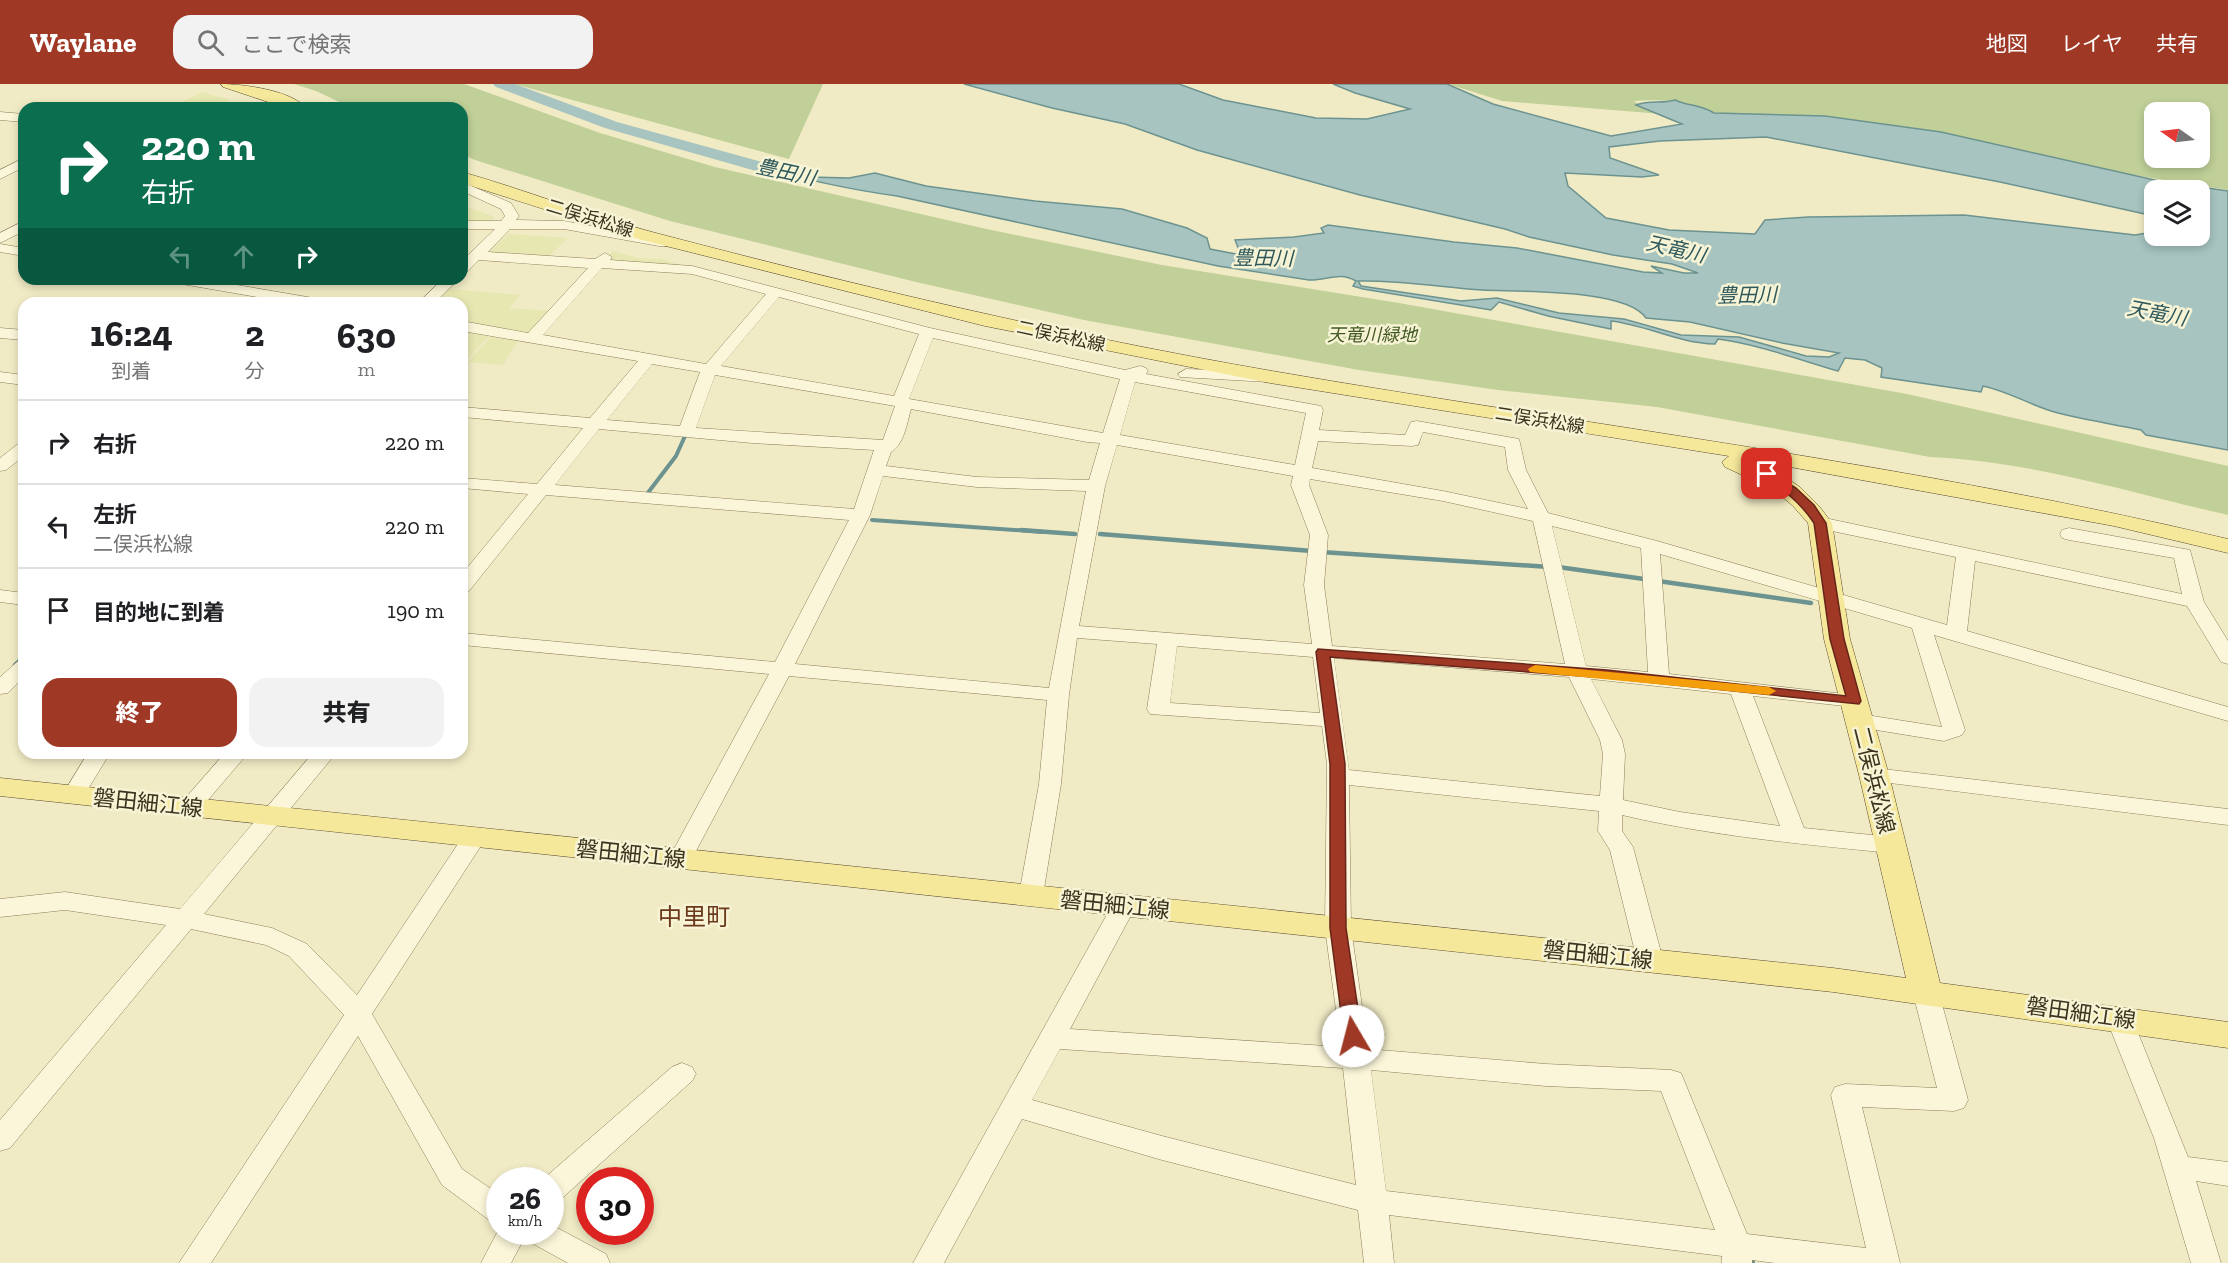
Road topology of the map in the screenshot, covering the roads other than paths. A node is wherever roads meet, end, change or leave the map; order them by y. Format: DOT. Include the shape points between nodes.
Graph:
graph roads {
  1 [pos="228,84"];
  2 [pos="286,102"];
  3 [pos="0,116"];
  4 [pos="18,118"];
  5 [pos="18,166"];
  6 [pos="0,176"];
  7 [pos="468,182"];
  8 [pos="468,184"];
  9 [pos="508,224"];
  10 [pos="468,225"];
  11 [pos="18,228"];
  12 [pos="0,239"];
  13 [pos="673,242"];
  14 [pos="0,248"];
  15 [pos="611,250"];
  16 [pos="18,251"];
  17 [pos="476,256"];
  18 [pos="468,263"];
  19 [pos="599,264"];
  20 [pos="212,285"];
  21 [pos="241,285"];
  22 [pos="445,285"];
  23 [pos="236,289"];
  24 [pos="775,293"];
  25 [pos="225,297"];
  26 [pos="283,297"];
  27 [pos="432,297"];
  28 [pos="468,327"];
  29 [pos="928,332"];
  30 [pos="0,333"];
  31 [pos="18,334"];
  32 [pos="531,339"];
  33 [pos="647,360"];
  34 [pos="709,370"];
  35 [pos="1130,376"];
  36 [pos="0,377"];
  37 [pos="1270,377"];
  38 [pos="18,379"];
  39 [pos="904,404"];
  40 [pos="468,413"];
  41 [pos="595,424"];
  42 [pos="686,433"];
  43 [pos="1311,435"];
  44 [pos="1110,439"];
  45 [pos="1672,442"];
  46 [pos="0,446"];
  47 [pos="889,446"];
  48 [pos="18,448"];
  49 [pos="18,452"];
  50 [pos="0,466"];
  51 [pos="875,470"];
  52 [pos="1303,472"];
  53 [pos="468,483"];
  54 [pos="1095,486"];
  55 [pos="542,489"];
  56 [pos="861,515"];
  57 [pos="1541,517"];
  58 [pos="1820,523"];
  59 [pos="2069,534"];
  60 [pos="1650,545"];
  61 [pos="2228,546"];
  62 [pos="1966,555"];
  63 [pos="468,580"];
  64 [pos="0,596"];
  65 [pos="18,598"];
  66 [pos="1830,598"];
  67 [pos="2194,602"];
  68 [pos="1921,624"];
  69 [pos="1068,631"];
  70 [pos="1956,634"];
  71 [pos="1168,639"];
  72 [pos="468,640"];
  73 [pos="1323,652"];
  74 [pos="2228,658"];
  75 [pos="783,669"];
  76 [pos="18,672"];
  77 [pos="1577,672"];
  78 [pos="1659,680"];
  79 [pos="0,688"];
  80 [pos="1740,688"];
  81 [pos="1058,695"];
  82 [pos="1857,711"];
  83 [pos="2228,714"];
  84 [pos="1332,720"];
  85 [pos="95,759"];
  86 [pos="232,759"];
  87 [pos="320,759"];
  88 [pos="1874,775"];
  89 [pos="1337,776"];
  90 [pos="0,787"];
  91 [pos="74,794"];
  92 [pos="1610,805"];
  93 [pos="189,808"];
  94 [pos="273,816"];
  95 [pos="2228,817"];
  96 [pos="1796,835"];
  97 [pos="474,838"];
  98 [pos="1891,844"];
  99 [pos="680,860"];
  100 [pos="1031,895"];
  101 [pos="1124,906"];
  102 [pos="0,908"];
  103 [pos="185,919"];
  104 [pos="1338,928"];
  105 [pos="1650,960"];
  106 [pos="1926,993"];
  107 [pos="359,1014"];
  108 [pos="2118,1018"];
  109 [pos="2228,1035"];
  110 [pos="1052,1038"];
  111 [pos="1356,1058"];
  112 [pos="682,1074"];
  113 [pos="1015,1106"];
  114 [pos="0,1140"];
  115 [pos="2177,1167"];
  116 [pos="2228,1174"];
  117 [pos="564,1179"];
  118 [pos="486,1201"];
  119 [pos="1371,1201"];
  120 [pos="505,1245"];
  121 [pos="562,1245"];
  122 [pos="1737,1255"];
  123 [pos="194,1263"];
  124 [pos="496,1263"];
  125 [pos="595,1263"];
  126 [pos="928,1263"];
  127 [pos="1379,1263"];
  128 [pos="1883,1263"];
  129 [pos="2206,1263"];
  1 -- 2 [label="main road"];
  3 -- 4 [label="street"];
  5 -- 6 [label="street"];
  7 -- 13 [label="main road, 二俣浜松線"];
  8 -- 9 [label="street" via="506,206 512,216"];
  9 -- 10 [label="street"];
  9 -- 13 [label="street" via="566,225 648,242"];
  9 -- 17 [label="street"];
  11 -- 12 [label="street"];
  13 -- 37 [label="main road, 二俣浜松線" via="985,320"];
  14 -- 16 [label="street"];
  15 -- 19 [label="street"];
  17 -- 18 [label="street"];
  17 -- 19 [label="street"];
  19 -- 24 [label="street" via="692,270"];
  19 -- 32 [label="street"];
  20 -- 23 [label="street"];
  21 -- 23 [label="street"];
  22 -- 27 [label="street"];
  23 -- 25 [label="street"];
  23 -- 26 [label="street"];
  24 -- 29 [label="street"];
  24 -- 34 [label="street"];
  28 -- 32 [label="street"];
  29 -- 35 [label="street"];
  29 -- 39 [label="street" via="900,401"];
  30 -- 31 [label="street"];
  32 -- 33 [label="street"];
  33 -- 34 [label="street"];
  33 -- 41 [label="street"];
  34 -- 39 [label="street"];
  34 -- 42 [label="street"];
  35 -- 37 [label="street" via="1145,371"];
  35 -- 43 [label="street" via="1315,410"];
  35 -- 44 [label="street"];
  36 -- 38 [label="street"];
  37 -- 45 [label="main road, 二俣浜松線"];
  39 -- 44 [label="street"];
  39 -- 47 [label="street"];
  40 -- 41 [label="street"];
  41 -- 42 [label="street"];
  41 -- 55 [label="street"];
  42 -- 47 [label="street"];
  43 -- 52 [label="street"];
  43 -- 57 [label="street" via="1412,441 1417,426 1513,443 1517,470"];
  44 -- 52 [label="street"];
  44 -- 54 [label="street"];
  45 -- 58 [label="main road, 二俣浜松線" via="1767,474 1792,490"];
  45 -- 61 [label="main road, 二俣浜松線" via="2114,519"];
  46 -- 48 [label="street"];
  47 -- 51 [label="street" via="883,450"];
  49 -- 50 [label="street"];
  51 -- 54 [label="street" via="977,482"];
  51 -- 56 [label="street"];
  52 -- 57 [label="street"];
  52 -- 73 [label="street" via="1300,485 1319,535 1314,585"];
  53 -- 55 [label="street"];
  54 -- 69 [label="street"];
  55 -- 56 [label="street"];
  55 -- 63 [label="street"];
  56 -- 75 [label="street"];
  57 -- 60 [label="street"];
  57 -- 77 [label="street"];
  58 -- 62 [label="street"];
  58 -- 66 [label="main road, 二俣浜松線"];
  59 -- 67 [label="street" via="2183,554"];
  60 -- 66 [label="street"];
  60 -- 78 [label="street"];
  62 -- 67 [label="street"];
  62 -- 70 [label="street"];
  64 -- 65 [label="street"];
  66 -- 68 [label="street"];
  66 -- 82 [label="main road, 二俣浜松線"];
  67 -- 74 [label="street"];
  68 -- 70 [label="street"];
  68 -- 82 [label="street" via="1954,730 1944,734"];
  69 -- 71 [label="street"];
  69 -- 81 [label="street"];
  70 -- 83 [label="street"];
  71 -- 73 [label="street"];
  71 -- 84 [label="street" via="1158,709"];
  72 -- 75 [label="street"];
  73 -- 77 [label="street"];
  73 -- 84 [label="street"];
  75 -- 81 [label="street"];
  75 -- 99 [label="street"];
  76 -- 79 [label="street"];
  77 -- 78 [label="street"];
  77 -- 92 [label="street" via="1611,740 1614,754"];
  78 -- 80 [label="street"];
  80 -- 82 [label="street"];
  80 -- 96 [label="street"];
  81 -- 100 [label="street" via="1050,784"];
  82 -- 88 [label="main road, 二俣浜松線"];
  84 -- 89 [label="street"];
  85 -- 91 [label="street"];
  86 -- 93 [label="street"];
  87 -- 94 [label="street"];
  88 -- 95 [label="street"];
  88 -- 98 [label="main road, 二俣浜松線"];
  89 -- 92 [label="street"];
  89 -- 104 [label="street"];
  90 -- 91 [label="main road, 磐田細江線"];
  91 -- 93 [label="main road, 磐田細江線"];
  92 -- 96 [label="street" via="1652,815"];
  92 -- 105 [label="street" via="1610,831 1621,847"];
  93 -- 94 [label="main road, 磐田細江線"];
  94 -- 97 [label="main road, 磐田細江線"];
  94 -- 103 [label="street"];
  96 -- 98 [label="street"];
  97 -- 99 [label="main road, 磐田細江線"];
  97 -- 107 [label="street"];
  98 -- 106 [label="main road, 二俣浜松線"];
  99 -- 100 [label="main road, 磐田細江線"];
  100 -- 101 [label="main road, 磐田細江線"];
  101 -- 104 [label="main road, 磐田細江線"];
  101 -- 110 [label="street"];
  102 -- 103 [label="street" via="65,901"];
  103 -- 107 [label="street" via="273,937 298,950"];
  103 -- 114 [label="street"];
  104 -- 105 [label="main road, 磐田細江線"];
  104 -- 111 [label="street"];
  105 -- 106 [label="main road, 磐田細江線"];
  106 -- 108 [label="main road, 磐田細江線"];
  106 -- 128 [label="street" via="1954,1100 1845,1095"];
  107 -- 118 [label="street" via="452,1177"];
  107 -- 123 [label="street"];
  108 -- 109 [label="main road, 磐田細江線"];
  108 -- 115 [label="street"];
  110 -- 111 [label="street"];
  110 -- 113 [label="street"];
  111 -- 119 [label="street"];
  111 -- 122 [label="street" via="1546,1075 1671,1081"];
  112 -- 117 [label="street"];
  113 -- 119 [label="street"];
  113 -- 126 [label="street"];
  115 -- 116 [label="street"];
  115 -- 129 [label="street"];
  119 -- 122 [label="street"];
  119 -- 127 [label="street"];
  120 -- 124 [label="street"];
  121 -- 125 [label="street"];
  122 -- 128 [label="street"];
}
